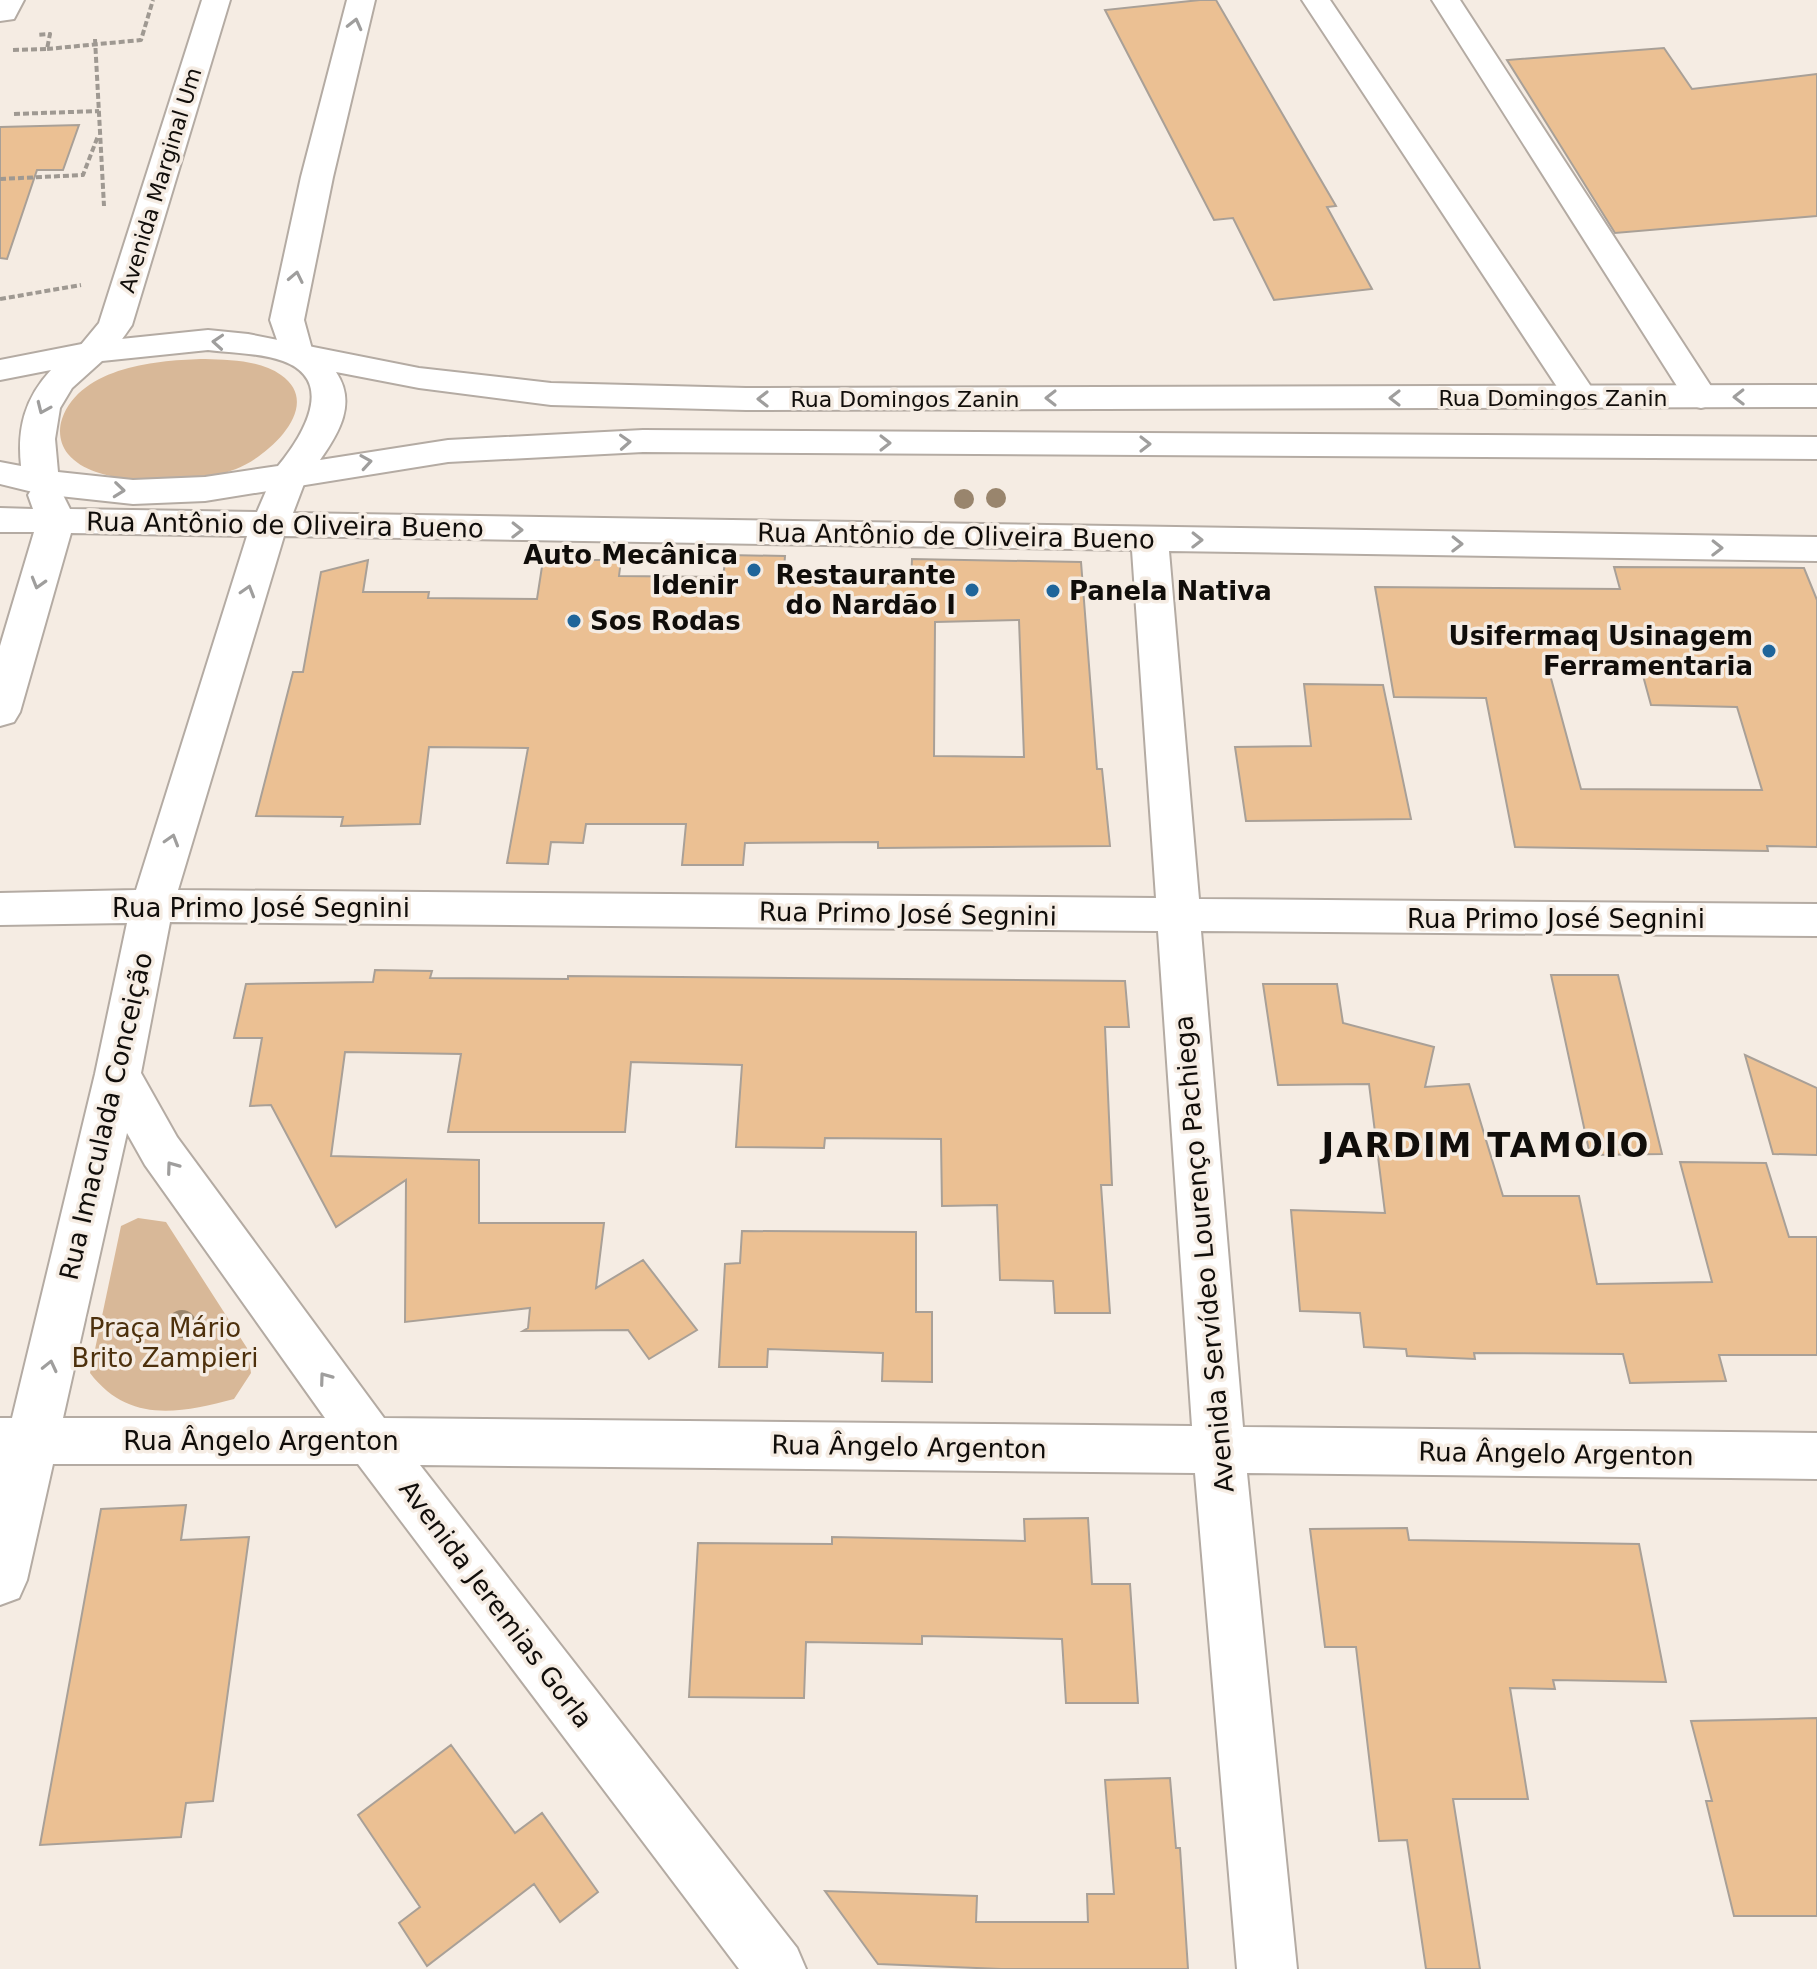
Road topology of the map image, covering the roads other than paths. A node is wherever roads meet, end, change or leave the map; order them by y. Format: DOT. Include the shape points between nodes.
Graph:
graph roads {
  1 [pos="216,0"];
  2 [pos="361,0"];
  3 [pos="1316,0"];
  4 [pos="1446,0"];
  5 [pos="92,352"];
  6 [pos="296,353"];
  7 [pos="5,364"];
  8 [pos="1817,396"];
  9 [pos="1581,397"];
  10 [pos="1701,397"];
  11 [pos="1817,448"];
  12 [pos="0,473"];
  13 [pos="289,476"];
  14 [pos="41,482"];
  15 [pos="0,520"];
  16 [pos="56,520"];
  17 [pos="271,526"];
  18 [pos="1150,539"];
  19 [pos="1817,549"];
  20 [pos="0,712"];
  21 [pos="152,906"];
  22 [pos="0,909"];
  23 [pos="1178,917"];
  24 [pos="1817,920"];
  25 [pos="118,1074"];
  26 [pos="16,1441"];
  27 [pos="371,1441"];
  28 [pos="1219,1450"];
  29 [pos="1817,1456"];
  30 [pos="0,1580"];
  31 [pos="776,1969"];
  32 [pos="1267,1969"];
  1 -- 5 [label="street, Avenida Marginal Um" via="115,325"];
  6 -- 2 [label="street, one-way" via="287,320"];
  3 -- 9 [label="street"];
  4 -- 10 [label="street"];
  6 -- 5 [label="street, Rua Domingos Zanin, one-way" via="208,340"];
  5 -- 7 [label="street, Rua Domingos Zanin"];
  5 -- 14 [label="street, Avenida Marginal Um, one-way" via="64,374 45,400 36,425"];
  9 -- 6 [label="street, Rua Domingos Zanin, one-way" via="746,399 551,394 419,378"];
  6 -- 13 [label="street, Rua Imaculada Conceição" via="323,378 327,415"];
  8 -- 10 [label="street, Rua Domingos Zanin, one-way"];
  9 -- 10 [label="street, Rua Domingos Zanin"];
  13 -- 11 [label="street, Rua Domingos Zanin, one-way" via="448,451 643,441"];
  12 -- 14 [label="street, Rua Domingos Zanin"];
  14 -- 13 [label="street, Rua Domingos Zanin, one-way" via="133,492 205,489"];
  13 -- 17 [label="street, Rua Imaculada Conceição"];
  14 -- 16 [label="street, Avenida Marginal Um"];
  15 -- 16 [label="street, Rua Antônio de Oliveira Bueno"];
  16 -- 17 [label="street, Rua Antônio de Oliveira Bueno"];
  16 -- 20 [label="street, one-way"];
  17 -- 18 [label="street, Rua Antônio de Oliveira Bueno, one-way"];
  21 -- 17 [label="street, Rua Imaculada Conceição, one-way"];
  18 -- 19 [label="street, Rua Antônio de Oliveira Bueno, one-way"];
  18 -- 23 [label="street, Avenida Servídeo Lourenço Pachiega"];
  21 -- 22 [label="street, Rua Primo José Segnini"];
  21 -- 23 [label="street, Rua Primo José Segnini"];
  21 -- 25 [label="street, Rua Imaculada Conceição"];
  23 -- 24 [label="street, Rua Primo José Segnini"];
  23 -- 28 [label="street, Avenida Servídeo Lourenço Pachiega"];
  26 -- 25 [label="street, Rua Imaculada Conceição, one-way"];
  27 -- 25 [label="street, Avenida Jeremias Gorla, one-way" via="161,1151"];
  26 -- 27 [label="street, Rua Ângelo Argenton"];
  26 -- 30 [label="street, Rua Imaculada Conceição"];
  27 -- 28 [label="street, Rua Ângelo Argenton"];
  27 -- 31 [label="street, Avenida Jeremias Gorla"];
  28 -- 29 [label="street, Rua Ângelo Argenton"];
  28 -- 32 [label="street, Avenida Servídeo Lourenço Pachiega"];
}
